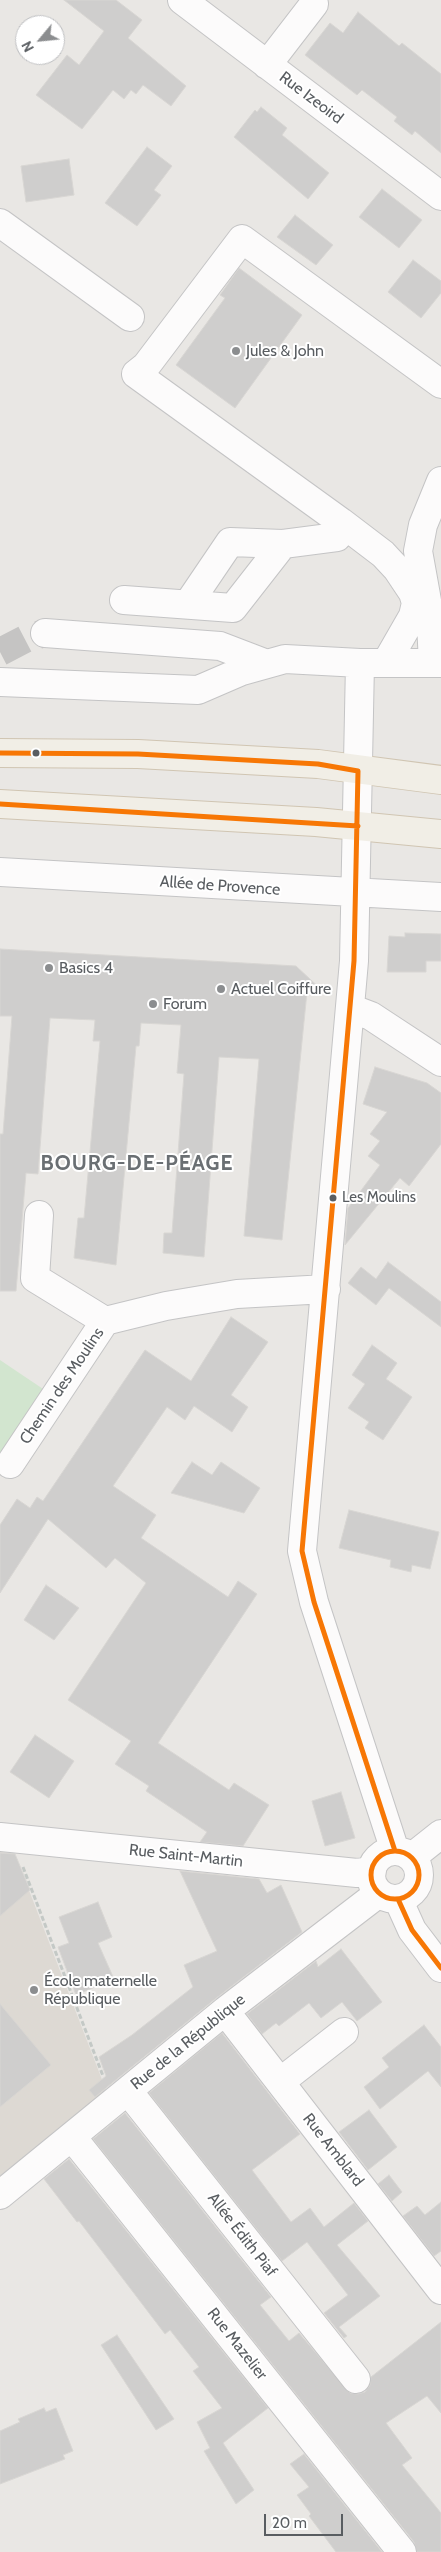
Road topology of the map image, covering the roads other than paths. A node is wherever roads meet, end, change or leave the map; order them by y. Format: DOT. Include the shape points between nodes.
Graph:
graph roads {
  1 [pos="182,0"];
  2 [pos="314,4"];
  3 [pos="268,65"];
  4 [pos="441,196"];
  5 [pos="0,222"];
  6 [pos="130,317"];
  7 [pos="441,384"];
  8 [pos="441,481"];
  9 [pos="339,529"];
  10 [pos="283,544"];
  11 [pos="214,565"];
  12 [pos="247,590"];
  13 [pos="184,598"];
  14 [pos="124,600"];
  15 [pos="45,633"];
  16 [pos="386,663"];
  17 [pos="437,663"];
  18 [pos="267,664"];
  19 [pos="360,664"];
  20 [pos="0,682"];
  21 [pos="0,753"];
  22 [pos="358,771"];
  23 [pos="441,780"];
  24 [pos="0,804"];
  25 [pos="358,826"];
  26 [pos="441,834"];
  27 [pos="0,872"];
  28 [pos="357,893"];
  29 [pos="441,897"];
  30 [pos="350,1008"];
  31 [pos="441,1062"];
  32 [pos="39,1215"];
  33 [pos="326,1289"];
  34 [pos="105,1321"];
  35 [pos="10,1464"];
  36 [pos="441,1834"];
  37 [pos="6,1838"];
  38 [pos="417,1867"];
  39 [pos="383,1888"];
  40 [pos="441,1968"];
  41 [pos="225,2011"];
  42 [pos="344,2032"];
  43 [pos="280,2082"];
  44 [pos="121,2097"];
  45 [pos="72,2136"];
  46 [pos="0,2195"];
  47 [pos="441,2290"];
  48 [pos="356,2379"];
  49 [pos="402,2552"];
  1 -- 3 [label="street, Rue Izeoird"];
  2 -- 3 [label="street"];
  3 -- 4 [label="street, Rue Izeoird"];
  5 -- 6 [label="street"];
  7 -- 9 [label="street" via="242,239 146,366 136,374"];
  8 -- 17 [label="street" via="423,525 418,551"];
  9 -- 10 [label="street"];
  9 -- 16 [label="street" via="383,554 414,594 413,616"];
  10 -- 11 [label="street" via="230,542"];
  10 -- 12 [label="street"];
  11 -- 12 [label="street"];
  11 -- 13 [label="street"];
  12 -- 13 [label="street"];
  12 -- 13 [label="street" via="222,620 214,622 177,619"];
  13 -- 14 [label="street"];
  15 -- 18 [label="street" via="220,646"];
  16 -- 17 [label="street"];
  16 -- 19 [label="street"];
  18 -- 19 [label="street" via="285,659"];
  18 -- 20 [label="street" via="198,690"];
  19 -- 22 [label="street"];
  21 -- 22 [label="main road" via="138,754 318,764"];
  22 -- 23 [label="main road"];
  22 -- 25 [label="street"];
  24 -- 25 [label="main road"];
  25 -- 26 [label="main road"];
  25 -- 28 [label="street"];
  27 -- 28 [label="street, Allée de Provence"];
  28 -- 29 [label="street, Allée de Provence"];
  28 -- 30 [label="street"];
  30 -- 31 [label="street" via="371,1016"];
  30 -- 33 [label="street"];
  32 -- 34 [label="street" via="35,1278"];
  33 -- 34 [label="street, Chemin des Moulins" via="237,1294"];
  33 -- 38 [label="street" via="302,1551 314,1602"];
  34 -- 35 [label="street, Chemin des Moulins"];
  36 -- 38 [label="street"];
  37 -- 39 [label="street, Rue Saint-Martin" via="349,1873"];
  38 -- 39 [label="street" via="416,1888 408,1896"];
  38 -- 39 [label="street" via="379,1857"];
  39 -- 40 [label="street"];
  39 -- 41 [label="street, Rue de la République"];
  41 -- 43 [label="street, Rue Amblard"];
  41 -- 44 [label="street, Rue de la République"];
  42 -- 43 [label="street"];
  43 -- 47 [label="street, Rue Amblard"];
  44 -- 45 [label="street, Rue de la République"];
  44 -- 48 [label="street, Allée Édith Piaf"];
  45 -- 46 [label="street, Rue de la République"];
  45 -- 49 [label="street, Rue Mazelier"];
}
